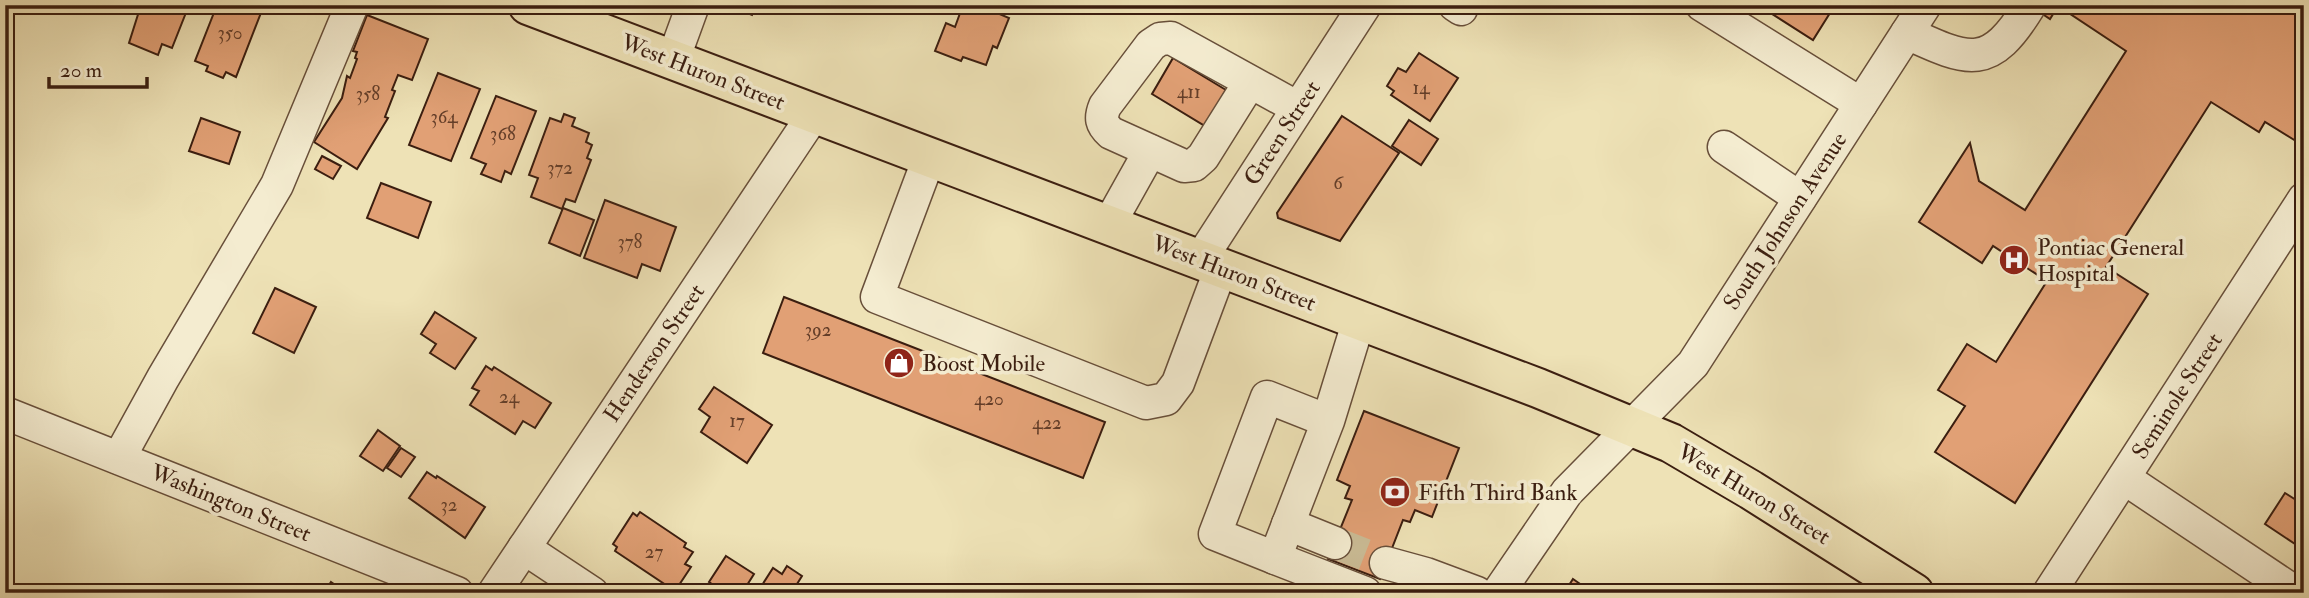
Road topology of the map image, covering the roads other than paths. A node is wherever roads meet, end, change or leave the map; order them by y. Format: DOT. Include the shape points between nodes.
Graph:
graph roads {
  1 [pos="352,5"];
  2 [pos="528,5"];
  3 [pos="693,5"];
  4 [pos="1364,5"];
  5 [pos="1702,5"];
  6 [pos="1925,5"];
  7 [pos="2030,5"];
  8 [pos="1907,33"];
  9 [pos="673,60"];
  10 [pos="1250,82"];
  11 [pos="1861,104"];
  12 [pos="1298,108"];
  13 [pos="814,114"];
  14 [pos="1724,147"];
  15 [pos="1150,151"];
  16 [pos="929,158"];
  17 [pos="1800,198"];
  18 [pos="2304,199"];
  19 [pos="1108,226"];
  20 [pos="1211,264"];
  21 [pos="1359,320"];
  22 [pos="5,413"];
  23 [pos="1328,421"];
  24 [pos="1632,426"];
  25 [pos="119,458"];
  26 [pos="2130,469"];
  27 [pos="1288,524"];
  28 [pos="1335,543"];
  29 [pos="524,548"];
  30 [pos="1275,558"];
  31 [pos="1386,563"];
  32 [pos="1426,574"];
  33 [pos="457,593"];
  34 [pos="494,593"];
  35 [pos="592,593"];
  36 [pos="1365,593"];
  37 [pos="1400,593"];
  38 [pos="1477,593"];
  39 [pos="1498,593"];
  40 [pos="1914,593"];
  41 [pos="2049,593"];
  42 [pos="2296,593"];
  1 -- 25 [label="street" via="277,185"];
  2 -- 9 [label="highway, West Huron Street"];
  3 -- 9 [label="street"];
  4 -- 12 [label="street, Green Street"];
  5 -- 11 [label="street"];
  6 -- 8 [label="street, South Johnson Avenue"];
  7 -- 8 [label="street" via="2003,42 1989,53 1970,57 1949,53"];
  8 -- 11 [label="street, South Johnson Avenue"];
  9 -- 13 [label="highway, West Huron Street"];
  10 -- 12 [label="street"];
  10 -- 15 [label="street" via="1194,165 1184,166"];
  10 -- 15 [label="street" via="1171,38 1151,45 1101,116 1111,133"];
  11 -- 17 [label="street, South Johnson Avenue"];
  12 -- 20 [label="street, Green Street"];
  13 -- 16 [label="highway, West Huron Street"];
  13 -- 29 [label="street, Henderson Street"];
  14 -- 17 [label="street"];
  15 -- 19 [label="street"];
  16 -- 19 [label="highway, West Huron Street"];
  16 -- 20 [label="street, Green Street" via="877,297 1146,403 1166,399 1178,383"];
  17 -- 24 [label="street, South Johnson Avenue" via="1693,364"];
  18 -- 26 [label="street, Seminole Street"];
  19 -- 20 [label="highway, West Huron Street"];
  20 -- 21 [label="highway, West Huron Street"];
  21 -- 23 [label="street"];
  21 -- 24 [label="highway, West Huron Street"];
  22 -- 25 [label="street, Washington Street"];
  23 -- 27 [label="street"];
  23 -- 30 [label="street" via="1267,397 1215,534"];
  24 -- 39 [label="street, South Johnson Avenue" via="1567,492"];
  24 -- 40 [label="highway, West Huron Street" via="1729,476"];
  25 -- 33 [label="street, Washington Street"];
  26 -- 41 [label="street, Seminole Street"];
  26 -- 42 [label="street" via="2213,537"];
  27 -- 28 [label="street"];
  27 -- 30 [label="street"];
  29 -- 34 [label="street, Henderson Street"];
  29 -- 35 [label="street"];
  30 -- 36 [label="street"];
  31 -- 32 [label="street"];
  32 -- 37 [label="street"];
  32 -- 38 [label="street"];
}
